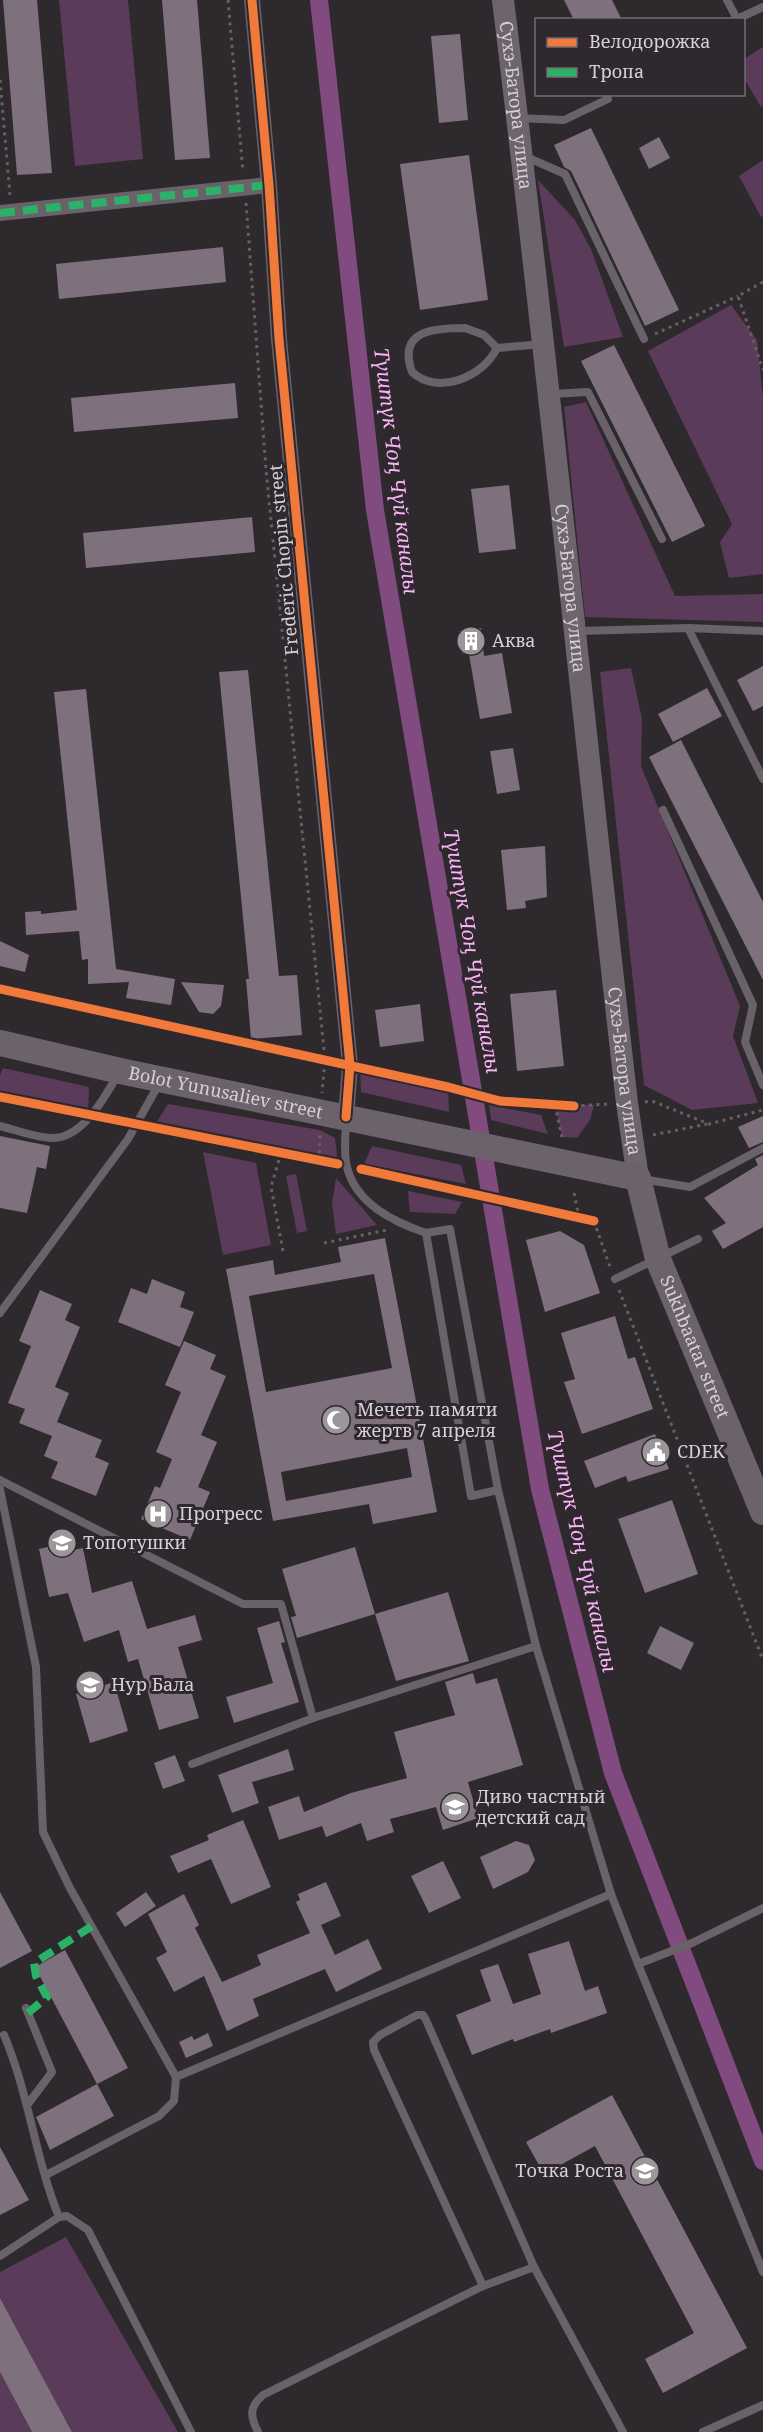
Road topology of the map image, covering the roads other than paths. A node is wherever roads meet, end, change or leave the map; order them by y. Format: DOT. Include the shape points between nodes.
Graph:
graph roads {
  1 [pos="252,0"];
  2 [pos="503,0"];
  3 [pos="727,0"];
  4 [pos="763,7"];
  5 [pos="736,18"];
  6 [pos="739,18"];
  7 [pos="609,99"];
  8 [pos="518,118"];
  9 [pos="522,155"];
  10 [pos="269,185"];
  11 [pos="5,207"];
  12 [pos="644,339"];
  13 [pos="544,344"];
  14 [pos="497,348"];
  15 [pos="550,394"];
  16 [pos="662,539"];
  17 [pos="688,628"];
  18 [pos="574,631"];
  19 [pos="763,631"];
  20 [pos="763,779"];
  21 [pos="663,810"];
  22 [pos="0,1043"];
  23 [pos="120,1071"];
  24 [pos="162,1079"];
  25 [pos="763,1085"];
  26 [pos="346,1117"];
  27 [pos="0,1126"];
  28 [pos="763,1149"];
  29 [pos="638,1178"];
  30 [pos="426,1233"];
  31 [pos="698,1239"];
  32 [pos="658,1259"];
  33 [pos="615,1280"];
  34 [pos="0,1313"];
  35 [pos="0,1480"];
  36 [pos="0,1490"];
  37 [pos="498,1490"];
  38 [pos="763,1512"];
  39 [pos="536,1647"];
  40 [pos="313,1718"];
  41 [pos="192,1764"];
  42 [pos="611,1894"];
  43 [pos="763,1908"];
  44 [pos="638,1964"];
  45 [pos="26,2008"];
  46 [pos="4,2035"];
  47 [pos="176,2077"];
  48 [pos="28,2104"];
  49 [pos="46,2175"];
  50 [pos="59,2217"];
  51 [pos="0,2256"];
  52 [pos="534,2268"];
  53 [pos="763,2272"];
  54 [pos="483,2286"];
  55 [pos="763,2405"];
  56 [pos="191,2432"];
  57 [pos="258,2432"];
  58 [pos="623,2432"];
  59 [pos="703,2432"];
  1 -- 10 [label="street, Frederic Chopin street"];
  2 -- 8 [label="main road, Сухэ-Батора улица"];
  3 -- 5 [label="lane"];
  4 -- 6 [label="lane"];
  7 -- 8 [label="lane" via="564,120"];
  8 -- 9 [label="main road, Сухэ-Батора улица"];
  9 -- 12 [label="lane" via="565,174"];
  9 -- 13 [label="main road, Сухэ-Батора улица"];
  10 -- 11 [label="street"];
  10 -- 26 [label="street, Frederic Chopin street" via="279,339 350,1065"];
  13 -- 14 [label="lane"];
  13 -- 15 [label="main road, Сухэ-Батора улица"];
  14 -- 14 [label="lane" via="484,335 465,328 429,331 411,342 409,364 412,372 426,382 453,381 478,372"];
  15 -- 16 [label="lane" via="588,392"];
  15 -- 18 [label="main road, Сухэ-Батора улица"];
  17 -- 18 [label="lane"];
  17 -- 19 [label="lane"];
  17 -- 20 [label="lane"];
  18 -- 29 [label="main road, Сухэ-Батора улица"];
  21 -- 25 [label="lane" via="753,1005 745,1042"];
  22 -- 23 [label="main road, Bolot Yunusaliev street"];
  23 -- 24 [label="main road, Bolot Yunusaliev street"];
  23 -- 27 [label="lane" via="93,1117 58,1138"];
  24 -- 26 [label="main road, Bolot Yunusaliev street"];
  24 -- 34 [label="lane" via="128,1139"];
  26 -- 29 [label="main road, Bolot Yunusaliev street"];
  26 -- 30 [label="lane" via="346,1166 352,1180 371,1205"];
  28 -- 29 [label="lane" via="690,1187"];
  29 -- 32 [label="main road, Sukhbaatar street"];
  30 -- 37 [label="lane" via="450,1229"];
  30 -- 37 [label="lane" via="471,1496"];
  31 -- 32 [label="lane"];
  32 -- 33 [label="lane"];
  32 -- 38 [label="main road, Sukhbaatar street"];
  35 -- 40 [label="lane" via="243,1604 281,1604"];
  36 -- 47 [label="lane" via="36,1667 44,1832 70,1888"];
  37 -- 39 [label="lane"];
  39 -- 40 [label="lane"];
  39 -- 42 [label="lane"];
  40 -- 41 [label="lane"];
  42 -- 44 [label="lane"];
  42 -- 47 [label="lane"];
  43 -- 44 [label="lane"];
  44 -- 53 [label="lane"];
  45 -- 48 [label="lane" via="52,2072"];
  46 -- 48 [label="lane"];
  47 -- 49 [label="lane" via="174,2102 159,2116"];
  48 -- 49 [label="lane"];
  49 -- 50 [label="lane"];
  50 -- 51 [label="lane"];
  50 -- 56 [label="lane" via="67,2216 88,2230"];
  52 -- 54 [label="lane"];
  52 -- 54 [label="lane" via="426,2020 417,2015 380,2035 373,2042 374,2050"];
  52 -- 58 [label="lane"];
  54 -- 57 [label="lane" via="263,2395 254,2403 251,2417"];
  55 -- 59 [label="lane"];
}
